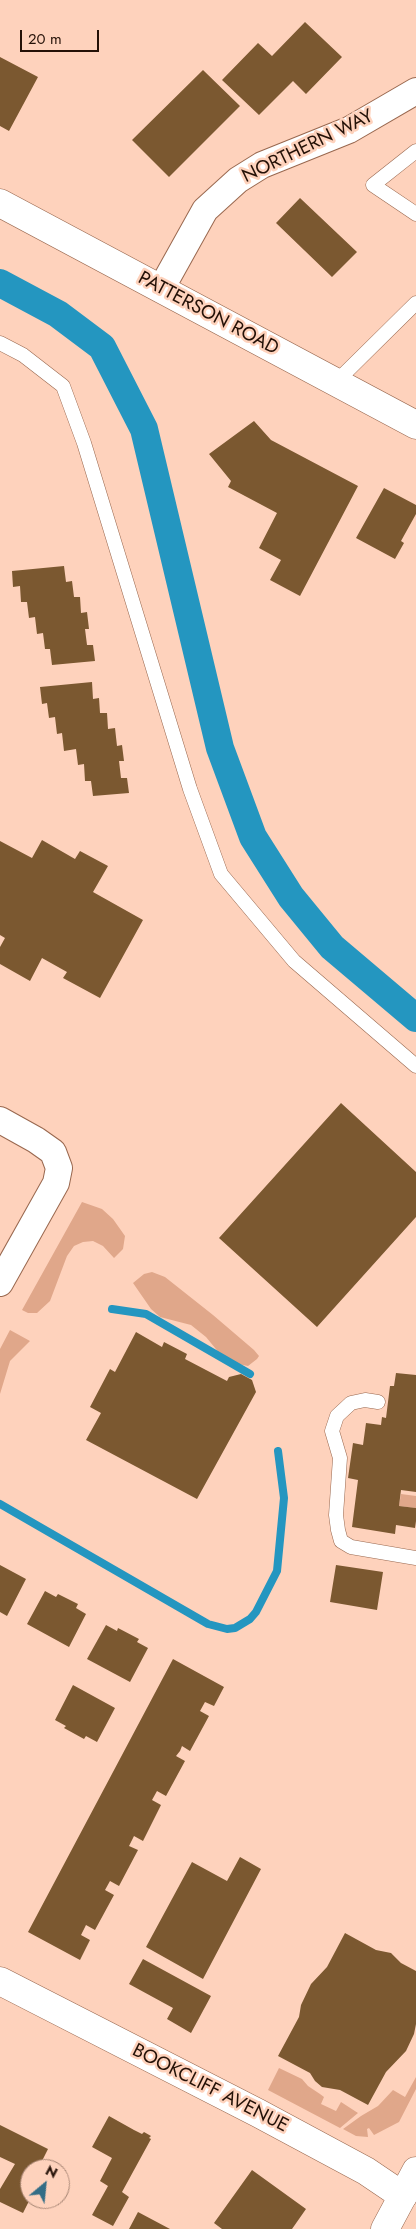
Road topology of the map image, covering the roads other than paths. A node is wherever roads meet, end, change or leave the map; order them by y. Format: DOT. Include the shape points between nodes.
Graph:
graph roads {
  1 [pos="416,91"];
  2 [pos="416,151"];
  3 [pos="0,204"];
  4 [pos="416,214"];
  5 [pos="161,289"];
  6 [pos="415,307"];
  7 [pos="0,342"];
  8 [pos="336,382"];
  9 [pos="416,425"];
  10 [pos="416,1066"];
  11 [pos="0,1120"];
  12 [pos="0,1283"];
  13 [pos="378,1402"];
  14 [pos="416,1558"];
  15 [pos="0,1981"];
  16 [pos="416,2171"];
  17 [pos="409,2200"];
  18 [pos="385,2229"];
  1 -- 5 [label="street, NORTHERN WAY" via="349,130 271,161 238,180 205,210"];
  2 -- 4 [label="lane" via="372,185"];
  3 -- 5 [label="main road, PATTERSON ROAD"];
  5 -- 8 [label="main road, PATTERSON ROAD"];
  6 -- 8 [label="lane"];
  7 -- 10 [label="lane" via="23,355 63,386 84,443 190,789 221,874 294,960"];
  8 -- 9 [label="main road, PATTERSON ROAD"];
  11 -- 12 [label="street" via="53,1152 59,1168 56,1183"];
  13 -- 14 [label="lane" via="352,1403 336,1416 332,1431 340,1458 338,1530 341,1541 351,1547"];
  15 -- 17 [label="main road, BOOKCLIFF AVENUE" via="275,2122 366,2171"];
  16 -- 17 [label="main road"];
  17 -- 18 [label="main road"];
}
